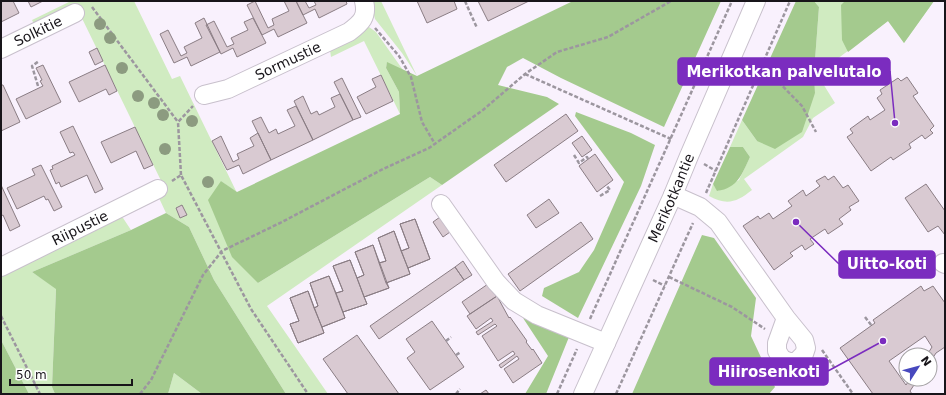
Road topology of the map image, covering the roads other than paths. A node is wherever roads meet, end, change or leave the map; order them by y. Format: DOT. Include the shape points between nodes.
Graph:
graph roads {
  1 [pos="756,1"];
  2 [pos="364,8"];
  3 [pos="75,13"];
  4 [pos="1,48"];
  5 [pos="204,96"];
  6 [pos="158,189"];
  7 [pos="673,195"];
  8 [pos="441,204"];
  9 [pos="1,267"];
  10 [pos="786,318"];
  11 [pos="606,343"];
  12 [pos="584,394"];
  1 -- 7 [label="street, Merikotkantie"];
  2 -- 5 [label="street, Sormustie" via="359,24 349,32 228,89"];
  3 -- 4 [label="street, Solkitie"];
  6 -- 9 [label="street, Riipustie"];
  7 -- 10 [label="street" via="700,207 718,222"];
  7 -- 11 [label="street, Merikotkantie"];
  8 -- 11 [label="street" via="496,282 514,301 537,315"];
  11 -- 12 [label="street, Merikotkantie"];
}
